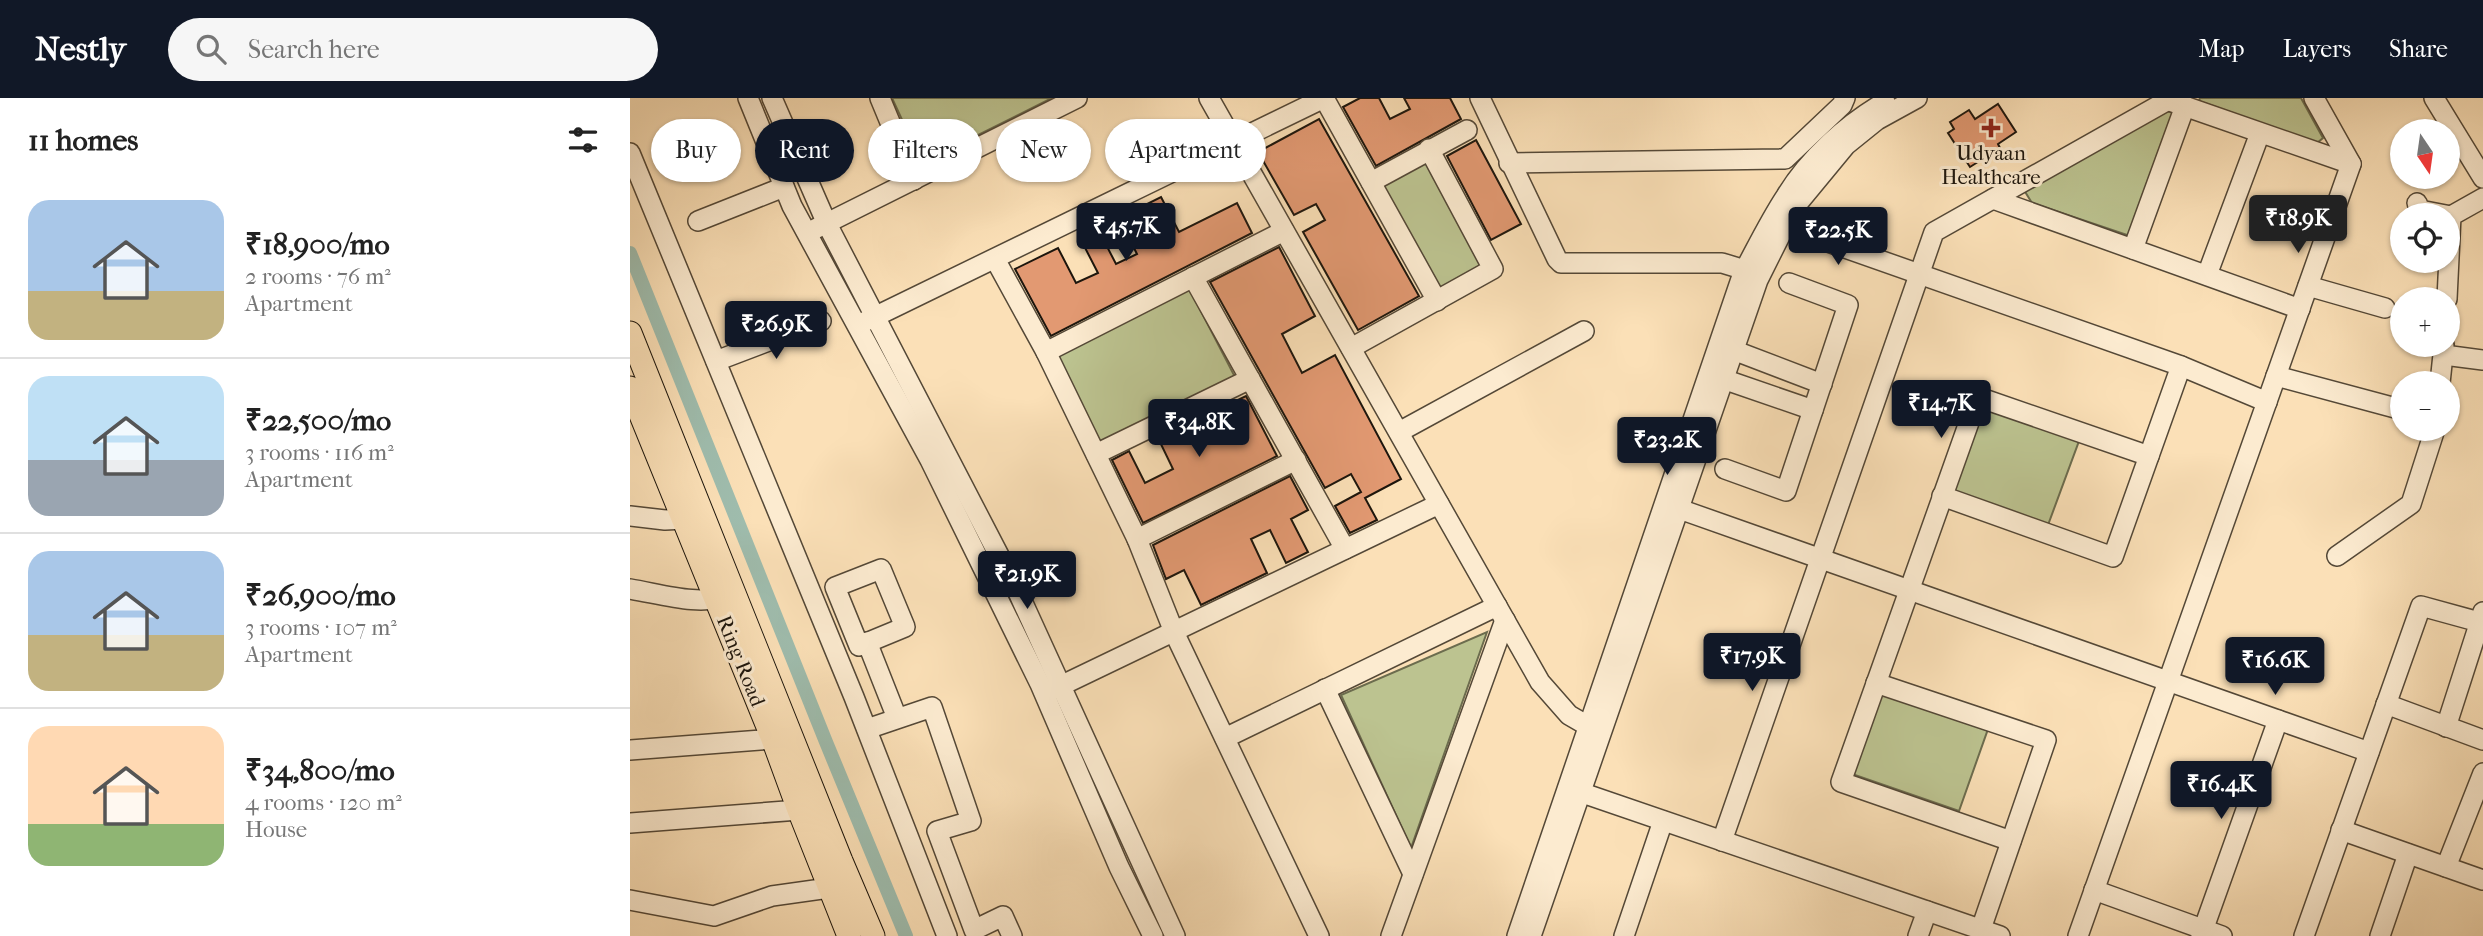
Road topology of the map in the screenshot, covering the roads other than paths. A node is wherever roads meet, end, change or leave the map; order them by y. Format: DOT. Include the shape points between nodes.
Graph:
graph roads {
  1 [pos="748,98"];
  2 [pos="772,98"];
  3 [pos="880,98"];
  4 [pos="1077,98"];
  5 [pos="1209,98"];
  6 [pos="1480,98"];
  7 [pos="1845,98"];
  8 [pos="1892,98"];
  9 [pos="1916,98"];
  10 [pos="2314,98"];
  11 [pos="2434,98"];
  12 [pos="2175,102"];
  13 [pos="889,119"];
  14 [pos="1220,119"];
  15 [pos="1266,126"];
  16 [pos="1467,130"];
  17 [pos="2260,133"];
  18 [pos="982,146"];
  19 [pos="1429,149"];
  20 [pos="630,153"];
  21 [pos="1509,163"];
  22 [pos="2351,164"];
  23 [pos="2483,178"];
  24 [pos="910,182"];
  25 [pos="1152,182"];
  26 [pos="1256,182"];
  27 [pos="1371,182"];
  28 [pos="784,187"];
  29 [pos="2483,198"];
  30 [pos="1993,199"];
  31 [pos="2460,211"];
  32 [pos="698,220"];
  33 [pos="827,224"];
  34 [pos="1778,224"];
  35 [pos="1284,231"];
  36 [pos="807,233"];
  37 [pos="2133,249"];
  38 [pos="995,259"];
  39 [pos="1745,271"];
  40 [pos="1919,274"];
  41 [pos="2207,275"];
  42 [pos="1193,277"];
  43 [pos="1789,283"];
  44 [pos="2308,286"];
  45 [pos="1437,301"];
  46 [pos="2385,308"];
  47 [pos="2300,309"];
  48 [pos="876,316"];
  49 [pos="821,321"];
  50 [pos="857,326"];
  51 [pos="1584,331"];
  52 [pos="630,333"];
  53 [pos="1351,348"];
  54 [pos="1733,350"];
  55 [pos="1046,352"];
  56 [pos="2460,354"];
  57 [pos="716,360"];
  58 [pos="2483,360"];
  59 [pos="2181,366"];
  60 [pos="2276,376"];
  61 [pos="1250,379"];
  62 [pos="1723,379"];
  63 [pos="1822,384"];
  64 [pos="630,388"];
  65 [pos="2267,402"];
  66 [pos="2390,407"];
  67 [pos="1813,410"];
  68 [pos="1399,432"];
  69 [pos="2431,441"];
  70 [pos="666,450"];
  71 [pos="1096,454"];
  72 [pos="2149,456"];
  73 [pos="1296,460"];
  74 [pos="1725,469"];
  75 [pos="1942,496"];
  76 [pos="1439,504"];
  77 [pos="1671,506"];
  78 [pos="630,516"];
  79 [pos="685,519"];
  80 [pos="1137,539"];
  81 [pos="1345,549"];
  82 [pos="2337,556"];
  83 [pos="1820,558"];
  84 [pos="630,589"];
  85 [pos="1909,590"];
  86 [pos="725,597"];
  87 [pos="1501,613"];
  88 [pos="2482,619"];
  89 [pos="1174,632"];
  90 [pos="867,642"];
  91 [pos="2168,681"];
  92 [pos="1876,683"];
  93 [pos="1063,685"];
  94 [pos="1325,689"];
  95 [pos="1044,694"];
  96 [pos="2386,704"];
  97 [pos="897,718"];
  98 [pos="2278,720"];
  99 [pos="1588,726"];
  100 [pos="2446,727"];
  101 [pos="867,729"];
  102 [pos="2481,733"];
  103 [pos="1225,738"];
  104 [pos="773,739"];
  105 [pos="630,750"];
  106 [pos="2369,752"];
  107 [pos="2483,773"];
  108 [pos="1574,790"];
  109 [pos="799,810"];
  110 [pos="1663,821"];
  111 [pos="630,823"];
  112 [pos="2341,830"];
  113 [pos="1722,841"];
  114 [pos="2011,841"];
  115 [pos="2408,854"];
  116 [pos="2446,867"];
  117 [pos="1413,874"];
  118 [pos="2483,880"];
  119 [pos="829,888"];
  120 [pos="2094,890"];
  121 [pos="630,900"];
  122 [pos="1927,911"];
  123 [pos="1152,912"];
  124 [pos="1981,929"];
  125 [pos="2209,934"];
  126 [pos="849,936"];
  127 [pos="873,936"];
  128 [pos="947,936"];
  129 [pos="1012,936"];
  130 [pos="1153,936"];
  131 [pos="1174,936"];
  132 [pos="1319,936"];
  133 [pos="1391,936"];
  134 [pos="1517,936"];
  135 [pos="1531,936"];
  136 [pos="1624,936"];
  137 [pos="1918,936"];
  138 [pos="2000,936"];
  139 [pos="2078,936"];
  140 [pos="2304,936"];
  141 [pos="2380,936"];
  1 -- 28 [label="street"];
  2 -- 33 [label="street"];
  3 -- 13 [label="street"];
  4 -- 18 [label="street"];
  5 -- 14 [label="street"];
  6 -- 21 [label="street"];
  7 -- 21 [label="street" via="1785,159"];
  8 -- 34 [label="street" via="1860,116 1825,147 1787,194"];
  9 -- 34 [label="street" via="1846,145"];
  10 -- 22 [label="street"];
  11 -- 23 [label="street"];
  12 -- 17 [label="street"];
  12 -- 30 [label="street"];
  12 -- 37 [label="street"];
  15 -- 27 [label="street" via="1324,98"];
  16 -- 19 [label="street"];
  17 -- 22 [label="street"];
  17 -- 41 [label="street"];
  19 -- 27 [label="street"];
  19 -- 45 [label="street" via="1493,270"];
  20 -- 57 [label="street"];
  21 -- 39 [label="street" via="1561,263 1721,263"];
  22 -- 44 [label="street"];
  24 -- 33 [label="street"];
  25 -- 38 [label="street"];
  26 -- 35 [label="street"];
  27 -- 45 [label="street"];
  28 -- 32 [label="street"];
  28 -- 36 [label="street"];
  29 -- 31 [label="street"];
  30 -- 37 [label="street"];
  30 -- 40 [label="street" via="1934,232"];
  33 -- 36 [label="street"];
  33 -- 48 [label="street"];
  34 -- 39 [label="street"];
  34 -- 40 [label="street"];
  34 -- 54 [label="street"];
  35 -- 42 [label="street"];
  35 -- 53 [label="street"];
  36 -- 50 [label="street"];
  37 -- 41 [label="street"];
  38 -- 48 [label="street"];
  38 -- 55 [label="street"];
  39 -- 77 [label="street"];
  40 -- 59 [label="street"];
  40 -- 83 [label="street"];
  41 -- 47 [label="street"];
  42 -- 55 [label="street"];
  42 -- 61 [label="street"];
  43 -- 63 [label="street" via="1848,305"];
  44 -- 46 [label="street"];
  44 -- 47 [label="street"];
  45 -- 53 [label="street"];
  47 -- 60 [label="street"];
  48 -- 50 [label="street"];
  48 -- 93 [label="street"];
  49 -- 57 [label="street"];
  50 -- 95 [label="street" via="930,460"];
  51 -- 68 [label="street"];
  52 -- 70 [label="main road"];
  53 -- 68 [label="street"];
  54 -- 62 [label="street"];
  54 -- 63 [label="street"];
  55 -- 71 [label="street"];
  56 -- 58 [label="street"];
  57 -- 101 [label="street"];
  59 -- 65 [label="street"];
  59 -- 72 [label="street"];
  60 -- 65 [label="street"];
  60 -- 66 [label="street"];
  61 -- 71 [label="street"];
  61 -- 73 [label="street"];
  62 -- 67 [label="street"];
  62 -- 77 [label="street"];
  63 -- 67 [label="street"];
  64 -- 70 [label="main road, Ring Road"];
  65 -- 91 [label="street"];
  67 -- 74 [label="street" via="1786,491"];
  68 -- 76 [label="street"];
  69 -- 82 [label="street" via="2411,504"];
  70 -- 79 [label="main road, Ring Road"];
  70 -- 86 [label="main road"];
  71 -- 80 [label="street"];
  72 -- 75 [label="street" via="1978,397"];
  72 -- 75 [label="street" via="2113,557"];
  73 -- 80 [label="street"];
  73 -- 81 [label="street"];
  75 -- 85 [label="street"];
  76 -- 81 [label="street"];
  76 -- 87 [label="street"];
  77 -- 83 [label="street"];
  77 -- 99 [label="street"];
  77 -- 108 [label="street"];
  78 -- 79 [label="street"];
  79 -- 86 [label="main road, Ring Road"];
  80 -- 89 [label="street"];
  81 -- 89 [label="street"];
  83 -- 85 [label="street"];
  83 -- 113 [label="street"];
  84 -- 86 [label="street" via="684,598"];
  85 -- 91 [label="street"];
  85 -- 92 [label="street"];
  86 -- 104 [label="main road, Ring Road"];
  86 -- 127 [label="main road"];
  87 -- 94 [label="street"];
  87 -- 99 [label="street" via="1540,682 1569,715"];
  87 -- 117 [label="street"];
  88 -- 96 [label="street" via="2421,606"];
  88 -- 100 [label="street"];
  89 -- 93 [label="street"];
  89 -- 103 [label="street"];
  90 -- 97 [label="street"];
  91 -- 98 [label="street"];
  91 -- 120 [label="street"];
  92 -- 114 [label="street" via="1841,782"];
  92 -- 114 [label="street" via="2046,740"];
  93 -- 95 [label="street"];
  93 -- 123 [label="street"];
  94 -- 103 [label="street"];
  94 -- 117 [label="street"];
  95 -- 123 [label="street" via="1119,867"];
  96 -- 100 [label="street"];
  96 -- 106 [label="street"];
  97 -- 101 [label="street"];
  97 -- 129 [label="street" via="932,707 971,821 937,831 974,930 1003,916"];
  98 -- 106 [label="street"];
  98 -- 125 [label="street"];
  99 -- 108 [label="street"];
  100 -- 102 [label="street"];
  101 -- 128 [label="street"];
  103 -- 132 [label="street"];
  104 -- 105 [label="street"];
  104 -- 109 [label="main road, Ring Road"];
  106 -- 112 [label="street"];
  107 -- 116 [label="street"];
  108 -- 110 [label="street"];
  108 -- 134 [label="street"];
  108 -- 135 [label="street"];
  109 -- 111 [label="street"];
  109 -- 119 [label="main road, Ring Road"];
  110 -- 113 [label="street"];
  110 -- 136 [label="street"];
  112 -- 115 [label="street"];
  112 -- 140 [label="street"];
  113 -- 122 [label="street"];
  114 -- 124 [label="street"];
  115 -- 116 [label="street"];
  115 -- 141 [label="street"];
  116 -- 118 [label="street"];
  117 -- 133 [label="street"];
  119 -- 121 [label="street" via="772,896 714,916"];
  119 -- 126 [label="main road, Ring Road"];
  120 -- 125 [label="street"];
  120 -- 139 [label="street"];
  122 -- 124 [label="street"];
  122 -- 137 [label="street"];
  123 -- 130 [label="street"];
  123 -- 131 [label="street"];
  124 -- 138 [label="street"];
}
